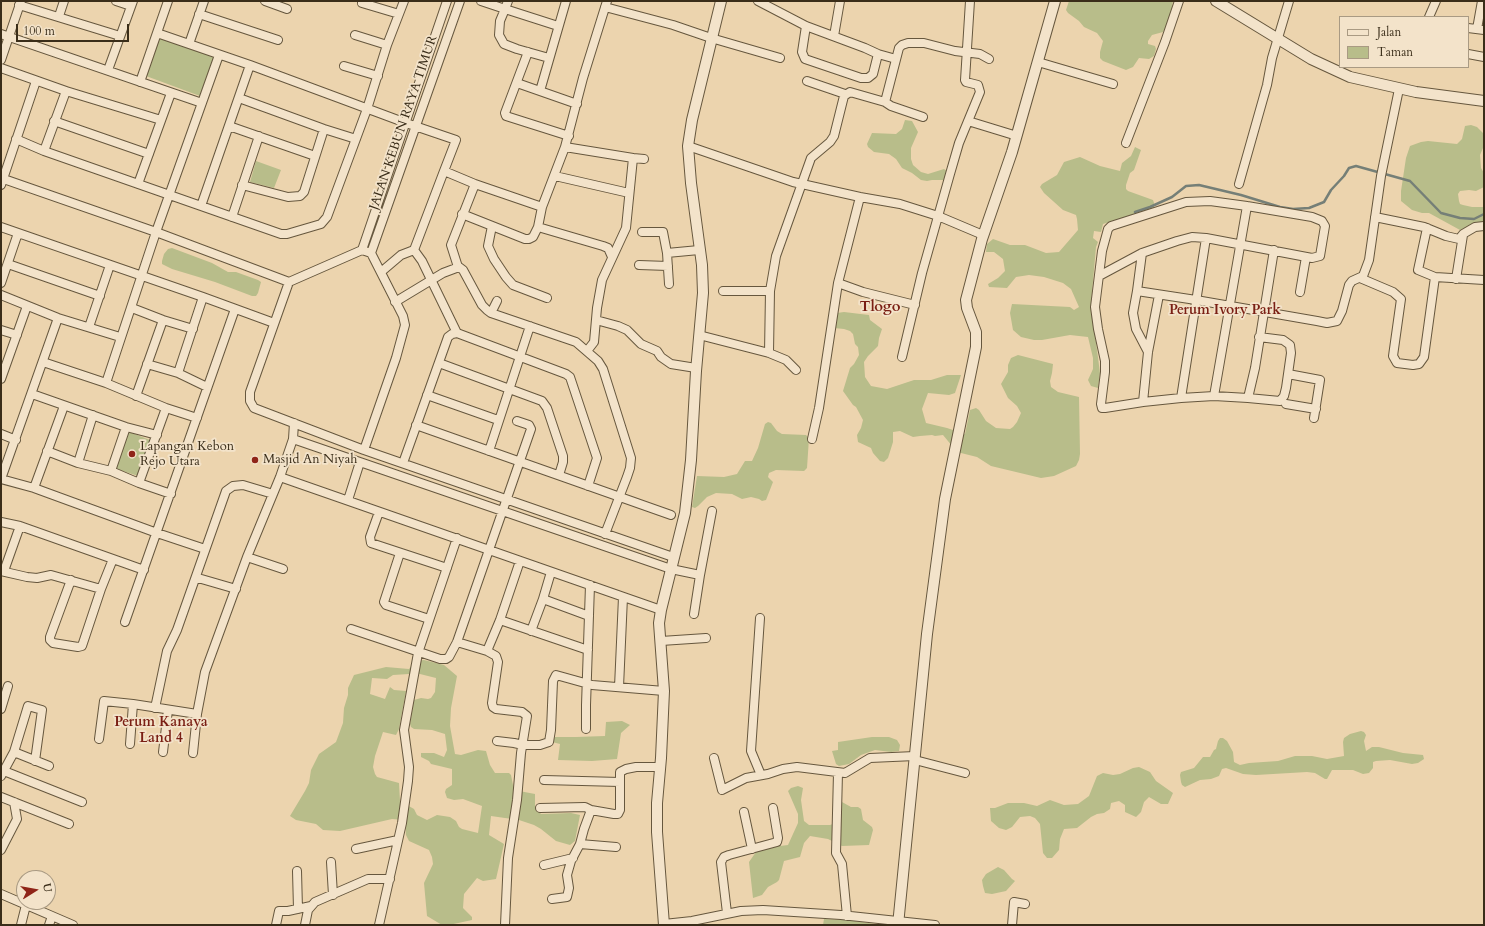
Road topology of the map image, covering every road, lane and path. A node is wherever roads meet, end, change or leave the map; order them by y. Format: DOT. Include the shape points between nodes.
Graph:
graph roads {
  1 [pos="64,1"];
  2 [pos="116,1"];
  3 [pos="168,1"];
  4 [pos="204,1"];
  5 [pos="266,1"];
  6 [pos="404,1"];
  7 [pos="447,1"];
  8 [pos="460,1"];
  9 [pos="481,1"];
  10 [pos="566,1"];
  11 [pos="721,1"];
  12 [pos="758,1"];
  13 [pos="840,1"];
  14 [pos="970,1"];
  15 [pos="1056,1"];
  16 [pos="1179,1"];
  17 [pos="1216,1"];
  18 [pos="1290,1"];
  19 [pos="1436,1"];
  20 [pos="1482,1"];
  21 [pos="20,3"];
  22 [pos="362,3"];
  23 [pos="132,4"];
  24 [pos="606,4"];
  25 [pos="506,5"];
  26 [pos="287,9"];
  27 [pos="199,14"];
  28 [pos="399,14"];
  29 [pos="59,16"];
  30 [pos="1430,16"];
  31 [pos="558,26"];
  32 [pos="806,26"];
  33 [pos="1469,28"];
  34 [pos="1481,30"];
  35 [pos="157,33"];
  36 [pos="355,35"];
  37 [pos="5,36"];
  38 [pos="120,36"];
  39 [pos="834,36"];
  40 [pos="711,38"];
  41 [pos="278,40"];
  42 [pos="1278,40"];
  43 [pos="189,44"];
  44 [pos="387,45"];
  45 [pos="528,52"];
  46 [pos="968,53"];
  47 [pos="878,54"];
  48 [pos="1469,54"];
  49 [pos="219,55"];
  50 [pos="1484,56"];
  51 [pos="549,58"];
  52 [pos="780,58"];
  53 [pos="896,59"];
  54 [pos="989,59"];
  55 [pos="1,60"];
  56 [pos="1038,62"];
  57 [pos="250,65"];
  58 [pos="344,66"];
  59 [pos="1,68"];
  60 [pos="108,70"];
  61 [pos="378,76"];
  62 [pos="36,81"];
  63 [pos="807,81"];
  64 [pos="140,82"];
  65 [pos="517,83"];
  66 [pos="1113,84"];
  67 [pos="1399,88"];
  68 [pos="66,91"];
  69 [pos="540,91"];
  70 [pos="171,93"];
  71 [pos="845,94"];
  72 [pos="239,98"];
  73 [pos="1484,101"];
  74 [pos="885,102"];
  75 [pos="202,103"];
  76 [pos="577,104"];
  77 [pos="367,108"];
  78 [pos="923,117"];
  79 [pos="161,120"];
  80 [pos="54,121"];
  81 [pos="968,121"];
  82 [pos="406,123"];
  83 [pos="229,126"];
  84 [pos="416,126"];
  85 [pos="324,129"];
  86 [pos="259,136"];
  87 [pos="568,136"];
  88 [pos="1016,136"];
  89 [pos="16,139"];
  90 [pos="356,139"];
  91 [pos="1126,143"];
  92 [pos="688,146"];
  93 [pos="566,147"];
  94 [pos="44,151"];
  95 [pos="149,154"];
  96 [pos="315,156"];
  97 [pos="633,158"];
  98 [pos="644,159"];
  99 [pos="444,171"];
  100 [pos="555,176"];
  101 [pos="2,181"];
  102 [pos="138,184"];
  103 [pos="475,184"];
  104 [pos="802,184"];
  105 [pos="1239,184"];
  106 [pos="242,185"];
  107 [pos="629,193"];
  108 [pos="169,196"];
  109 [pos="860,197"];
  110 [pos="201,206"];
  111 [pos="1246,206"];
  112 [pos="542,207"];
  113 [pos="462,214"];
  114 [pos="938,216"];
  115 [pos="232,217"];
  116 [pos="1375,217"];
  117 [pos="492,226"];
  118 [pos="1484,226"];
  119 [pos="1,227"];
  120 [pos="538,227"];
  121 [pos="1427,228"];
  122 [pos="156,232"];
  123 [pos="642,232"];
  124 [pos="18,233"];
  125 [pos="1463,234"];
  126 [pos="983,235"];
  127 [pos="1206,238"];
  128 [pos="1241,244"];
  129 [pos="362,250"];
  130 [pos="414,250"];
  131 [pos="700,250"];
  132 [pos="1274,250"];
  133 [pos="371,253"];
  134 [pos="667,253"];
  135 [pos="1142,253"];
  136 [pos="612,257"];
  137 [pos="1306,257"];
  138 [pos="8,264"];
  139 [pos="110,265"];
  140 [pos="639,265"];
  141 [pos="668,266"];
  142 [pos="458,267"];
  143 [pos="381,272"];
  144 [pos="142,276"];
  145 [pos="1099,276"];
  146 [pos="1435,277"];
  147 [pos="1360,278"];
  148 [pos="1456,279"];
  149 [pos="432,280"];
  150 [pos="1484,280"];
  151 [pos="289,282"];
  152 [pos="1,283"];
  153 [pos="838,283"];
  154 [pos="669,284"];
  155 [pos="723,291"];
  156 [pos="770,291"];
  157 [pos="1137,291"];
  158 [pos="1300,292"];
  159 [pos="1,295"];
  160 [pos="1159,295"];
  161 [pos="100,296"];
  162 [pos="203,297"];
  163 [pos="547,298"];
  164 [pos="1196,300"];
  165 [pos="497,301"];
  166 [pos="395,302"];
  167 [pos="915,305"];
  168 [pos="27,306"];
  169 [pos="1229,306"];
  170 [pos="132,308"];
  171 [pos="235,309"];
  172 [pos="1264,311"];
  173 [pos="491,313"];
  174 [pos="58,318"];
  175 [pos="163,320"];
  176 [pos="596,320"];
  177 [pos="274,324"];
  178 [pos="530,326"];
  179 [pos="89,327"];
  180 [pos="193,329"];
  181 [pos="1,330"];
  182 [pos="457,333"];
  183 [pos="17,335"];
  184 [pos="699,335"];
  185 [pos="1259,337"];
  186 [pos="120,338"];
  187 [pos="587,351"];
  188 [pos="770,352"];
  189 [pos="1148,352"];
  190 [pos="520,357"];
  191 [pos="902,357"];
  192 [pos="43,362"];
  193 [pos="439,363"];
  194 [pos="147,364"];
  195 [pos="696,368"];
  196 [pos="796,370"];
  197 [pos="178,373"];
  198 [pos="1288,374"];
  199 [pos="1,379"];
  200 [pos="106,383"];
  201 [pos="207,387"];
  202 [pos="510,389"];
  203 [pos="32,394"];
  204 [pos="428,395"];
  205 [pos="136,396"];
  206 [pos="1214,396"];
  207 [pos="1181,398"];
  208 [pos="1248,398"];
  209 [pos="1143,402"];
  210 [pos="1286,404"];
  211 [pos="64,406"];
  212 [pos="166,408"];
  213 [pos="1316,409"];
  214 [pos="93,415"];
  215 [pos="197,418"];
  216 [pos="1314,418"];
  217 [pos="498,420"];
  218 [pos="517,421"];
  219 [pos="294,423"];
  220 [pos="416,424"];
  221 [pos="126,427"];
  222 [pos="1,434"];
  223 [pos="157,435"];
  224 [pos="293,439"];
  225 [pos="812,439"];
  226 [pos="16,440"];
  227 [pos="364,450"];
  228 [pos="489,450"];
  229 [pos="47,451"];
  230 [pos="360,462"];
  231 [pos="521,462"];
  232 [pos="78,463"];
  233 [pos="404,463"];
  234 [pos="111,471"];
  235 [pos="558,475"];
  236 [pos="280,477"];
  237 [pos="139,483"];
  238 [pos="588,486"];
  239 [pos="34,488"];
  240 [pos="170,494"];
  241 [pos="272,494"];
  242 [pos="620,498"];
  243 [pos="348,500"];
  244 [pos="506,500"];
  245 [pos="501,511"];
  246 [pos="712,511"];
  247 [pos="379,512"];
  248 [pos="671,515"];
  249 [pos="1,522"];
  250 [pos="20,526"];
  251 [pos="157,533"];
  252 [pos="605,534"];
  253 [pos="457,538"];
  254 [pos="205,549"];
  255 [pos="490,549"];
  256 [pos="400,553"];
  257 [pos="247,557"];
  258 [pos="673,557"];
  259 [pos="113,559"];
  260 [pos="520,561"];
  261 [pos="447,568"];
  262 [pos="283,569"];
  263 [pos="671,569"];
  264 [pos="144,570"];
  265 [pos="3,571"];
  266 [pos="551,572"];
  267 [pos="700,575"];
  268 [pos="198,578"];
  269 [pos="71,580"];
  270 [pos="590,585"];
  271 [pos="101,589"];
  272 [pos="236,589"];
  273 [pos="622,597"];
  274 [pos="543,599"];
  275 [pos="661,610"];
  276 [pos="694,614"];
  277 [pos="589,616"];
  278 [pos="760,618"];
  279 [pos="429,619"];
  280 [pos="500,620"];
  281 [pos="125,622"];
  282 [pos="351,630"];
  283 [pos="531,631"];
  284 [pos="706,638"];
  285 [pos="661,641"];
  286 [pos="457,642"];
  287 [pos="588,650"];
  288 [pos="487,651"];
  289 [pos="418,653"];
  290 [pos="587,683"];
  291 [pos="8,686"];
  292 [pos="619,687"];
  293 [pos="664,691"];
  294 [pos="133,704"];
  295 [pos="155,708"];
  296 [pos="1,709"];
  297 [pos="168,710"];
  298 [pos="197,714"];
  299 [pos="586,729"];
  300 [pos="99,739"];
  301 [pos="497,741"];
  302 [pos="130,744"];
  303 [pos="523,745"];
  304 [pos="14,752"];
  305 [pos="163,752"];
  306 [pos="193,753"];
  307 [pos="714,758"];
  308 [pos="915,758"];
  309 [pos="35,761"];
  310 [pos="49,766"];
  311 [pos="660,767"];
  312 [pos="2,773"];
  313 [pos="838,773"];
  314 [pos="964,774"];
  315 [pos="761,775"];
  316 [pos="544,780"];
  317 [pos="620,782"];
  318 [pos="1,797"];
  319 [pos="14,802"];
  320 [pos="82,802"];
  321 [pos="540,808"];
  322 [pos="773,808"];
  323 [pos="591,810"];
  324 [pos="744,812"];
  325 [pos="69,824"];
  326 [pos="398,840"];
  327 [pos="580,844"];
  328 [pos="616,847"];
  329 [pos="356,849"];
  330 [pos="752,849"];
  331 [pos="1,850"];
  332 [pos="573,858"];
  333 [pos="332,862"];
  334 [pos="544,865"];
  335 [pos="297,870"];
  336 [pos="390,879"];
  337 [pos="1,894"];
  338 [pos="333,895"];
  339 [pos="552,899"];
  340 [pos="16,901"];
  341 [pos="1025,904"];
  342 [pos="311,906"];
  343 [pos="298,909"];
  344 [pos="25,910"];
  345 [pos="38,910"];
  346 [pos="727,913"];
  347 [pos="52,916"];
  348 [pos="847,916"];
  349 [pos="898,923"];
  350 [pos="664,924"];
  351 [pos="21,925"];
  352 [pos="49,925"];
  353 [pos="73,925"];
  354 [pos="276,925"];
  355 [pos="305,925"];
  356 [pos="379,925"];
  357 [pos="504,925"];
  358 [pos="935,925"];
  359 [pos="1012,925"];
  1 -- 29 [label="street"];
  2 -- 23 [label="street"];
  3 -- 35 [label="street"];
  4 -- 27 [label="street"];
  5 -- 26 [label="street"];
  6 -- 28 [label="street"];
  7 -- 82 [label="street, JALAN KEBUN RAYA TIMUR"];
  8 -- 84 [label="street, JALAN KEBUN RAYA TIMUR"];
  9 -- 25 [label="street"];
  10 -- 31 [label="street"];
  11 -- 40 [label="street"];
  12 -- 32 [label="street"];
  13 -- 39 [label="street"];
  14 -- 46 [label="street"];
  15 -- 56 [label="street"];
  16 -- 91 [label="street"];
  17 -- 42 [label="street"];
  18 -- 42 [label="street"];
  19 -- 30 [label="street"];
  20 -- 34 [label="street"];
  21 -- 29 [label="street"];
  21 -- 37 [label="street"];
  22 -- 28 [label="street"];
  23 -- 38 [label="street"];
  24 -- 40 [label="street"];
  24 -- 76 [label="street"];
  25 -- 31 [label="street"];
  25 -- 45 [label="street" via="499,30 500,39 506,46"];
  27 -- 41 [label="street"];
  27 -- 43 [label="street"];
  28 -- 44 [label="street"];
  29 -- 38 [label="street"];
  31 -- 51 [label="street"];
  32 -- 39 [label="street"];
  32 -- 47 [label="street" via="802,52 805,59 814,63 864,79 873,74"];
  33 -- 34 [label="street"];
  35 -- 43 [label="street"];
  35 -- 64 [label="street"];
  36 -- 44 [label="street"];
  37 -- 55 [label="street"];
  37 -- 60 [label="street"];
  38 -- 60 [label="street"];
  39 -- 47 [label="street"];
  40 -- 52 [label="street"];
  40 -- 92 [label="street"];
  42 -- 67 [label="street" via="1350,78"];
  42 -- 105 [label="street"];
  43 -- 49 [label="street"];
  44 -- 61 [label="street"];
  45 -- 51 [label="street"];
  45 -- 65 [label="street"];
  46 -- 53 [label="street" via="908,43 899,48"];
  46 -- 54 [label="street" via="980,54"];
  46 -- 81 [label="street" via="965,80 978,85 980,92"];
  47 -- 53 [label="street"];
  48 -- 50 [label="street"];
  49 -- 57 [label="street"];
  49 -- 75 [label="street"];
  51 -- 69 [label="street"];
  53 -- 74 [label="street"];
  56 -- 66 [label="street"];
  56 -- 88 [label="street"];
  57 -- 72 [label="street"];
  57 -- 77 [label="street"];
  58 -- 61 [label="street"];
  59 -- 62 [label="street"];
  60 -- 64 [label="street"];
  61 -- 77 [label="street"];
  62 -- 68 [label="street"];
  62 -- 89 [label="street"];
  63 -- 71 [label="street"];
  64 -- 70 [label="street"];
  65 -- 69 [label="street"];
  65 -- 87 [label="street" via="506,116"];
  67 -- 73 [label="street"];
  67 -- 116 [label="street"];
  68 -- 79 [label="street"];
  68 -- 80 [label="street"];
  69 -- 76 [label="street"];
  70 -- 75 [label="street"];
  70 -- 79 [label="street"];
  71 -- 74 [label="street" via="850,92"];
  71 -- 104 [label="street" via="834,136 811,158"];
  72 -- 83 [label="street"];
  72 -- 85 [label="street"];
  74 -- 78 [label="street"];
  75 -- 108 [label="street"];
  76 -- 87 [label="street"];
  77 -- 82 [label="street"];
  77 -- 90 [label="street"];
  79 -- 95 [label="street"];
  80 -- 94 [label="street"];
  80 -- 95 [label="street"];
  81 -- 88 [label="street"];
  81 -- 114 [label="street"];
  82 -- 84 [label="street"];
  82 -- 129 [label="street, JALAN KEBUN RAYA TIMUR"];
  83 -- 86 [label="street"];
  83 -- 110 [label="street"];
  84 -- 99 [label="street" via="456,140"];
  84 -- 133 [label="street, JALAN KEBUN RAYA TIMUR"];
  85 -- 90 [label="street"];
  85 -- 96 [label="street"];
  86 -- 96 [label="street"];
  86 -- 106 [label="street"];
  87 -- 93 [label="street"];
  88 -- 126 [label="street"];
  89 -- 94 [label="street"];
  89 -- 101 [label="street"];
  90 -- 115 [label="street" via="328,218 324,222 284,234"];
  92 -- 104 [label="street"];
  92 -- 131 [label="street"];
  93 -- 97 [label="street"];
  93 -- 100 [label="street"];
  94 -- 102 [label="street"];
  95 -- 102 [label="street"];
  96 -- 106 [label="street" via="304,192 300,196 288,197"];
  97 -- 98 [label="street"];
  97 -- 107 [label="street"];
  99 -- 103 [label="street"];
  99 -- 130 [label="street"];
  100 -- 107 [label="street"];
  100 -- 112 [label="street"];
  101 -- 122 [label="street"];
  102 -- 108 [label="street"];
  103 -- 112 [label="street"];
  103 -- 113 [label="street"];
  104 -- 109 [label="street"];
  104 -- 156 [label="street" via="779,245"];
  106 -- 115 [label="street"];
  107 -- 136 [label="street" via="624,236"];
  108 -- 110 [label="street"];
  108 -- 122 [label="street"];
  109 -- 114 [label="street" via="900,204"];
  109 -- 153 [label="street"];
  110 -- 115 [label="street"];
  111 -- 128 [label="street"];
  111 -- 137 [label="street" via="1322,221 1325,226 1321,255"];
  111 -- 145 [label="street" via="1210,201 1186,202 1111,226 1106,232"];
  112 -- 120 [label="street"];
  113 -- 117 [label="street"];
  113 -- 142 [label="street" via="451,245"];
  114 -- 126 [label="street"];
  114 -- 167 [label="street"];
  116 -- 121 [label="street"];
  116 -- 147 [label="street" via="1369,260 1366,272"];
  117 -- 120 [label="street" via="529,239"];
  117 -- 163 [label="street" via="488,246 506,277 513,285"];
  118 -- 125 [label="street" via="1475,227"];
  119 -- 124 [label="street"];
  120 -- 136 [label="street" via="608,248"];
  121 -- 125 [label="street" via="1454,239 1459,239"];
  121 -- 146 [label="street" via="1418,270"];
  122 -- 144 [label="street"];
  122 -- 151 [label="street"];
  123 -- 134 [label="street" via="663,232"];
  124 -- 138 [label="street"];
  124 -- 139 [label="street"];
  125 -- 148 [label="street"];
  126 -- 308 [label="street" via="966,300 976,332 976,347 942,518"];
  127 -- 128 [label="street"];
  127 -- 135 [label="street" via="1177,240"];
  127 -- 164 [label="street"];
  128 -- 132 [label="street"];
  128 -- 169 [label="street"];
  129 -- 133 [label="street"];
  129 -- 151 [label="street"];
  130 -- 143 [label="street" via="401,255"];
  130 -- 149 [label="street"];
  131 -- 134 [label="street"];
  131 -- 184 [label="street" via="703,293"];
  132 -- 137 [label="street"];
  132 -- 172 [label="street"];
  133 -- 143 [label="street"];
  134 -- 141 [label="street"];
  135 -- 145 [label="street"];
  135 -- 157 [label="street"];
  136 -- 176 [label="street" via="602,280"];
  137 -- 158 [label="street"];
  138 -- 152 [label="street"];
  138 -- 161 [label="street"];
  139 -- 144 [label="street"];
  139 -- 161 [label="street"];
  140 -- 141 [label="street"];
  141 -- 154 [label="street"];
  142 -- 149 [label="street"];
  142 -- 173 [label="street" via="484,308"];
  143 -- 166 [label="street"];
  144 -- 162 [label="street"];
  144 -- 170 [label="street"];
  145 -- 209 [label="street" via="1095,307 1105,361 1101,406 1107,408"];
  146 -- 147 [label="street" via="1424,357 1419,364 1413,365 1397,363 1393,356 1401,299 1393,292"];
  146 -- 148 [label="street"];
  147 -- 172 [label="street" via="1348,285 1342,311 1335,322"];
  148 -- 150 [label="street"];
  149 -- 166 [label="street"];
  149 -- 182 [label="street"];
  151 -- 177 [label="street"];
  153 -- 167 [label="street"];
  153 -- 225 [label="street"];
  155 -- 156 [label="street"];
  156 -- 188 [label="street"];
  157 -- 160 [label="street"];
  157 -- 189 [label="street" via="1133,313 1136,328"];
  159 -- 168 [label="street"];
  160 -- 164 [label="street"];
  160 -- 189 [label="street"];
  161 -- 179 [label="street"];
  162 -- 171 [label="street"];
  162 -- 180 [label="street"];
  164 -- 169 [label="street"];
  164 -- 207 [label="street"];
  165 -- 173 [label="street"];
  166 -- 227 [label="street" via="403,316 404,330"];
  167 -- 191 [label="street"];
  168 -- 174 [label="street"];
  168 -- 183 [label="street"];
  169 -- 172 [label="street"];
  169 -- 206 [label="street"];
  170 -- 175 [label="street"];
  170 -- 186 [label="street"];
  171 -- 177 [label="street"];
  171 -- 201 [label="street"];
  172 -- 185 [label="street"];
  173 -- 178 [label="street"];
  174 -- 179 [label="street"];
  174 -- 192 [label="street"];
  175 -- 180 [label="street"];
  175 -- 194 [label="street"];
  176 -- 187 [label="street" via="594,342"];
  176 -- 195 [label="street" via="628,330 641,344 657,351 672,364"];
  177 -- 219 [label="street" via="250,392 250,401 256,409"];
  178 -- 187 [label="street" via="567,338"];
  178 -- 190 [label="street"];
  179 -- 186 [label="street"];
  180 -- 197 [label="street"];
  181 -- 183 [label="street"];
  182 -- 190 [label="street"];
  182 -- 193 [label="street" via="448,337"];
  183 -- 199 [label="street"];
  184 -- 188 [label="street"];
  184 -- 195 [label="street"];
  185 -- 198 [label="street" via="1283,340 1289,344 1291,353"];
  185 -- 208 [label="street"];
  186 -- 200 [label="street"];
  187 -- 242 [label="street" via="603,369 630,458 630,468"];
  188 -- 196 [label="street" via="786,360"];
  189 -- 209 [label="street"];
  190 -- 202 [label="street"];
  190 -- 238 [label="street" via="566,374 572,380 597,458"];
  192 -- 200 [label="street"];
  192 -- 203 [label="street"];
  193 -- 202 [label="street"];
  193 -- 204 [label="street"];
  194 -- 197 [label="street"];
  194 -- 205 [label="street"];
  195 -- 258 [label="street" via="689,475 684,513"];
  197 -- 201 [label="street"];
  198 -- 208 [label="street" via="1281,400"];
  198 -- 213 [label="street" via="1320,380"];
  200 -- 205 [label="street"];
  201 -- 215 [label="street"];
  202 -- 217 [label="street"];
  202 -- 235 [label="street" via="540,399 544,403 563,456"];
  203 -- 211 [label="street"];
  203 -- 226 [label="street"];
  204 -- 217 [label="street"];
  204 -- 220 [label="street"];
  205 -- 212 [label="street"];
  206 -- 207 [label="street"];
  206 -- 208 [label="street"];
  207 -- 209 [label="street"];
  210 -- 213 [label="street"];
  211 -- 214 [label="street"];
  211 -- 229 [label="street"];
  212 -- 215 [label="street"];
  212 -- 223 [label="street"];
  213 -- 216 [label="street"];
  214 -- 221 [label="street"];
  214 -- 232 [label="street"];
  215 -- 240 [label="street"];
  217 -- 228 [label="street"];
  218 -- 231 [label="street" via="529,425 531,429"];
  219 -- 224 [label="street"];
  219 -- 227 [label="street"];
  220 -- 228 [label="street"];
  220 -- 233 [label="street"];
  221 -- 223 [label="street"];
  221 -- 234 [label="street"];
  222 -- 226 [label="street"];
  223 -- 237 [label="street"];
  224 -- 230 [label="street"];
  224 -- 236 [label="street"];
  226 -- 239 [label="street" via="1,479"];
  227 -- 233 [label="street"];
  228 -- 231 [label="street"];
  229 -- 232 [label="street"];
  229 -- 239 [label="street"];
  230 -- 243 [label="street"];
  230 -- 245 [label="street"];
  231 -- 235 [label="street"];
  231 -- 244 [label="street"];
  232 -- 234 [label="street"];
  233 -- 244 [label="street"];
  234 -- 237 [label="street"];
  235 -- 238 [label="street"];
  236 -- 241 [label="street"];
  236 -- 243 [label="street"];
  237 -- 240 [label="street"];
  238 -- 242 [label="street"];
  239 -- 251 [label="street"];
  240 -- 251 [label="street"];
  241 -- 254 [label="street" via="243,485 229,488"];
  241 -- 257 [label="street"];
  242 -- 248 [label="street"];
  242 -- 252 [label="street"];
  243 -- 247 [label="street"];
  244 -- 245 [label="street"];
  244 -- 252 [label="street"];
  245 -- 255 [label="street"];
  245 -- 263 [label="street"];
  246 -- 267 [label="street"];
  247 -- 253 [label="street"];
  247 -- 256 [label="street" via="370,541"];
  249 -- 250 [label="street"];
  250 -- 259 [label="street"];
  250 -- 265 [label="street"];
  251 -- 254 [label="street"];
  251 -- 264 [label="street"];
  252 -- 258 [label="street"];
  253 -- 255 [label="street"];
  253 -- 261 [label="street"];
  254 -- 295 [label="street" via="177,630 167,651"];
  255 -- 260 [label="street"];
  255 -- 286 [label="street"];
  256 -- 261 [label="street"];
  256 -- 279 [label="street" via="384,602 386,605"];
  257 -- 262 [label="street"];
  257 -- 272 [label="street"];
  258 -- 263 [label="street"];
  259 -- 264 [label="street"];
  259 -- 271 [label="street"];
  260 -- 266 [label="street"];
  260 -- 280 [label="street"];
  261 -- 279 [label="street"];
  263 -- 267 [label="street"];
  263 -- 275 [label="street"];
  264 -- 281 [label="street"];
  265 -- 269 [label="street" via="27,577 51,575"];
  266 -- 270 [label="street"];
  266 -- 274 [label="street"];
  267 -- 276 [label="street"];
  268 -- 272 [label="street"];
  269 -- 271 [label="street"];
  269 -- 271 [label="street" via="50,637 53,643 78,647 83,644"];
  270 -- 273 [label="street"];
  270 -- 277 [label="street"];
  272 -- 298 [label="street" via="205,672"];
  273 -- 275 [label="street"];
  273 -- 292 [label="street"];
  274 -- 277 [label="street"];
  274 -- 283 [label="street"];
  275 -- 285 [label="street"];
  277 -- 287 [label="street"];
  278 -- 315 [label="street" via="751,751"];
  279 -- 289 [label="street"];
  280 -- 283 [label="street"];
  280 -- 288 [label="street"];
  282 -- 289 [label="street"];
  283 -- 287 [label="street"];
  284 -- 285 [label="street"];
  285 -- 293 [label="street"];
  286 -- 288 [label="street"];
  286 -- 289 [label="street" via="451,655 446,659"];
  287 -- 290 [label="street"];
  288 -- 303 [label="street" via="495,654 498,662 493,707 522,712 527,716"];
  289 -- 326 [label="street" via="404,730 408,781"];
  290 -- 292 [label="street"];
  290 -- 299 [label="street"];
  290 -- 303 [label="street" via="555,675 550,739 545,744"];
  291 -- 296 [label="street"];
  292 -- 293 [label="street"];
  293 -- 311 [label="street"];
  294 -- 295 [label="street"];
  294 -- 300 [label="street" via="104,701"];
  294 -- 302 [label="street"];
  295 -- 297 [label="street"];
  297 -- 298 [label="street"];
  297 -- 305 [label="street"];
  298 -- 306 [label="street"];
  301 -- 303 [label="street"];
  303 -- 357 [label="street" via="508,858"];
  304 -- 309 [label="street"];
  304 -- 309 [label="street" via="28,706 42,710"];
  304 -- 312 [label="street"];
  307 -- 315 [label="street" via="722,790 740,780"];
  308 -- 313 [label="street" via="870,758 847,772"];
  308 -- 314 [label="street"];
  308 -- 349 [label="street"];
  309 -- 310 [label="street"];
  311 -- 317 [label="street" via="626,769 620,772"];
  311 -- 350 [label="street" via="657,832"];
  312 -- 320 [label="street"];
  313 -- 315 [label="street" via="790,768"];
  313 -- 348 [label="street" via="836,853 842,864"];
  316 -- 317 [label="street"];
  317 -- 323 [label="street" via="618,814"];
  318 -- 319 [label="street"];
  319 -- 325 [label="street"];
  319 -- 331 [label="street" via="17,819"];
  321 -- 323 [label="street"];
  322 -- 330 [label="street" via="777,842"];
  323 -- 327 [label="street"];
  324 -- 330 [label="street"];
  326 -- 329 [label="street"];
  326 -- 336 [label="street"];
  327 -- 328 [label="street"];
  327 -- 332 [label="street"];
  330 -- 346 [label="street" via="729,855 721,862"];
  332 -- 334 [label="street"];
  332 -- 339 [label="street" via="567,875 568,897"];
  333 -- 338 [label="street"];
  335 -- 343 [label="street"];
  336 -- 338 [label="street" via="368,879"];
  336 -- 356 [label="street"];
  337 -- 340 [label="street"];
  338 -- 342 [label="street"];
  341 -- 359 [label="street" via="1014,902"];
  342 -- 343 [label="street"];
  342 -- 355 [label="street"];
  343 -- 354 [label="street" via="279,911"];
  344 -- 351 [label="street"];
  345 -- 347 [label="street"];
  346 -- 348 [label="street" via="763,910"];
  346 -- 350 [label="street" via="692,922"];
  347 -- 352 [label="street"];
  347 -- 353 [label="street"];
  348 -- 349 [label="street"];
  349 -- 358 [label="street"];
}
